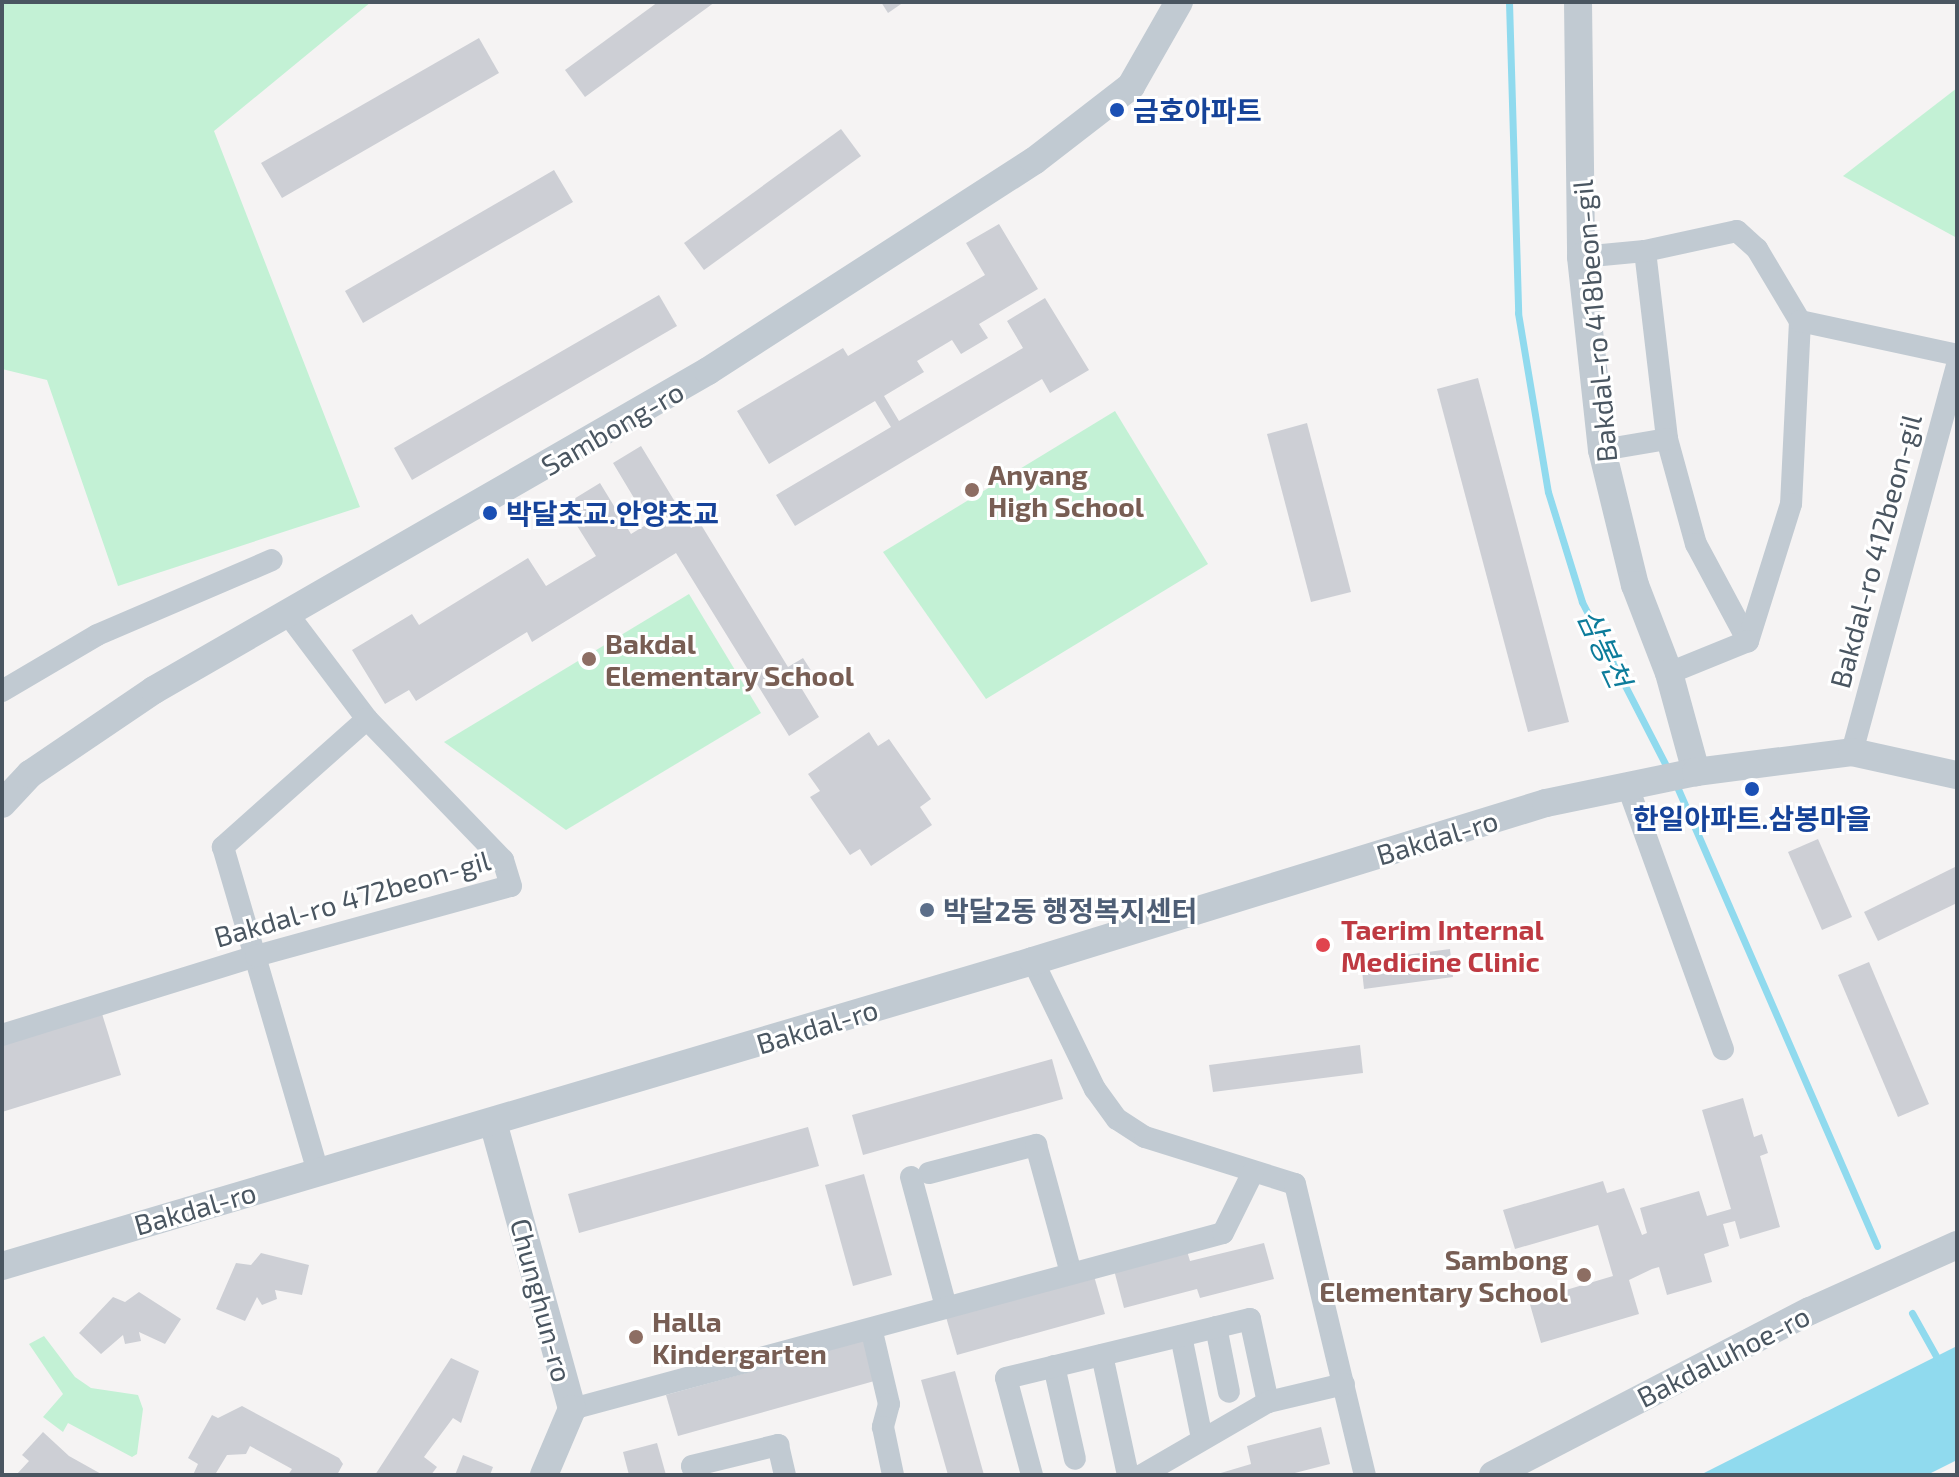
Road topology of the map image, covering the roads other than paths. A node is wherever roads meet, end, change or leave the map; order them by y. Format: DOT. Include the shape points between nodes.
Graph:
graph roads {
  1 [pos="1179,2"];
  2 [pos="1578,2"];
  3 [pos="1645,251"];
  4 [pos="1581,257"];
  5 [pos="1800,321"];
  6 [pos="1957,355"];
  7 [pos="1957,366"];
  8 [pos="1667,439"];
  9 [pos="1602,450"];
  10 [pos="272,560"];
  11 [pos="287,613"];
  12 [pos="1748,641"];
  13 [pos="1669,673"];
  14 [pos="2,691"];
  15 [pos="367,719"];
  16 [pos="1852,752"];
  17 [pos="1690,773"];
  18 [pos="1957,775"];
  19 [pos="1630,786"];
  20 [pos="2,804"];
  21 [pos="256,956"];
  22 [pos="1033,961"];
  23 [pos="2,1035"];
  24 [pos="1723,1049"];
  25 [pos="493,1122"];
  26 [pos="318,1172"];
  27 [pos="1252,1174"];
  28 [pos="1957,1245"];
  29 [pos="2,1266"];
  30 [pos="1071,1273"];
  31 [pos="946,1307"];
  32 [pos="1216,1327"];
  33 [pos="872,1332"];
  34 [pos="1181,1336"];
  35 [pos="1102,1355"];
  36 [pos="1054,1366"];
  37 [pos="1344,1384"];
  38 [pos="1229,1392"];
  39 [pos="1268,1402"];
  40 [pos="572,1409"];
  41 [pos="1202,1438"];
  42 [pos="1075,1459"];
  43 [pos="738,1465"];
  44 [pos="544,1475"];
  45 [pos="695,1475"];
  46 [pos="785,1475"];
  47 [pos="893,1475"];
  48 [pos="1032,1475"];
  49 [pos="1128,1475"];
  50 [pos="1142,1475"];
  51 [pos="1365,1475"];
  52 [pos="1493,1475"];
  1 -- 11 [label="street, Sambong-ro" via="1131,86 1034,161 708,371"];
  2 -- 4 [label="street, Bakdal-ro 418beon-gil"];
  3 -- 4 [label="street"];
  3 -- 5 [label="street" via="1737,231 1757,249"];
  3 -- 8 [label="street"];
  4 -- 9 [label="street, Bakdal-ro 418beon-gil"];
  5 -- 6 [label="street"];
  5 -- 12 [label="street" via="1791,504"];
  7 -- 16 [label="street, Bakdal-ro 412beon-gil"];
  8 -- 9 [label="street"];
  8 -- 12 [label="street" via="1696,544"];
  9 -- 13 [label="street, Bakdal-ro 418beon-gil" via="1635,585"];
  10 -- 14 [label="street" via="97,635"];
  11 -- 15 [label="street"];
  11 -- 20 [label="street, Sambong-ro" via="154,690 30,774"];
  12 -- 13 [label="street"];
  13 -- 17 [label="street, Bakdal-ro 418beon-gil"];
  15 -- 21 [label="street" via="223,847"];
  15 -- 21 [label="street, Bakdal-ro 472beon-gil" via="503,860 511,886"];
  16 -- 17 [label="street"];
  16 -- 18 [label="street"];
  17 -- 19 [label="street, Bakdal-ro"];
  19 -- 22 [label="street, Bakdal-ro" via="1546,803"];
  19 -- 24 [label="street"];
  21 -- 23 [label="street, Bakdal-ro 472beon-gil"];
  21 -- 26 [label="street"];
  22 -- 25 [label="street, Bakdal-ro"];
  22 -- 27 [label="street" via="1095,1089 1117,1119 1145,1137"];
  25 -- 26 [label="street, Bakdal-ro"];
  25 -- 40 [label="street, Chunghun-ro"];
  26 -- 29 [label="street, Bakdal-ro"];
  27 -- 30 [label="street" via="1223,1233"];
  27 -- 37 [label="street" via="1295,1184"];
  28 -- 52 [label="street, Bakdaluhoe-ro" via="1810,1311"];
  30 -- 31 [label="street"];
  30 -- 31 [label="street" via="1036,1145 920,1175"];
  31 -- 33 [label="street"];
  32 -- 34 [label="street"];
  32 -- 38 [label="street"];
  32 -- 39 [label="street" via="1250,1319"];
  33 -- 40 [label="street"];
  33 -- 47 [label="street" via="889,1404 883,1427"];
  34 -- 35 [label="street"];
  34 -- 41 [label="street"];
  35 -- 36 [label="street"];
  35 -- 49 [label="street"];
  36 -- 42 [label="street"];
  36 -- 48 [label="street" via="1006,1378"];
  37 -- 39 [label="street"];
  37 -- 51 [label="street"];
  39 -- 41 [label="street"];
  40 -- 44 [label="street, Chunghun-ro"];
  41 -- 50 [label="street"];
  43 -- 45 [label="street" via="692,1466"];
  43 -- 46 [label="street" via="778,1445"];
}
